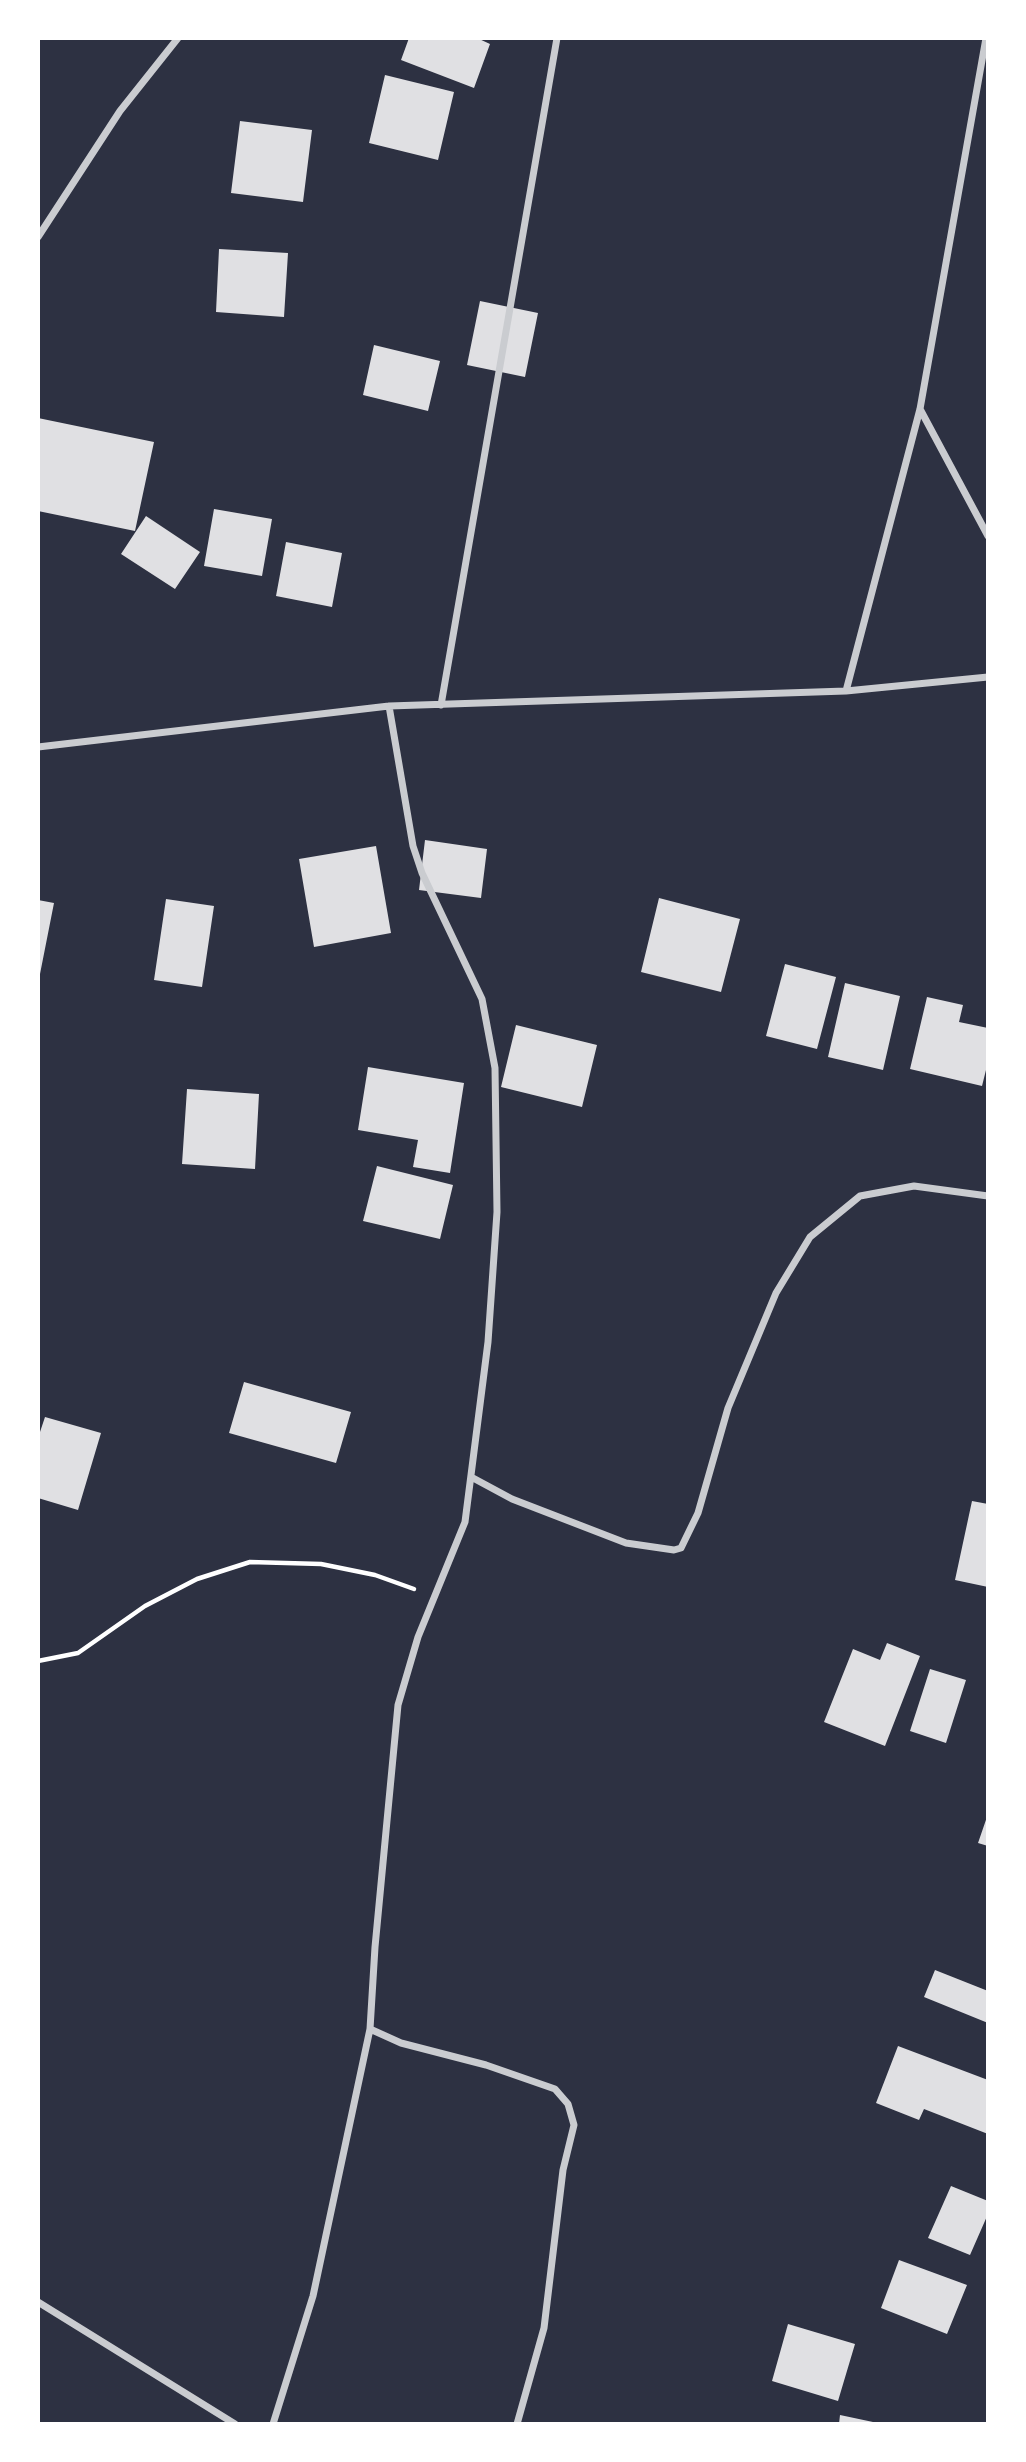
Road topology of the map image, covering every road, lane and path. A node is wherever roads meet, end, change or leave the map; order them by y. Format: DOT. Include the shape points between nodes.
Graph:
graph roads {
  1 [pos="178,38"];
  2 [pos="557,38"];
  3 [pos="986,38"];
  4 [pos="978,88"];
  5 [pos="988,89"];
  6 [pos="38,237"];
  7 [pos="920,409"];
  8 [pos="988,536"];
  9 [pos="988,677"];
  10 [pos="846,691"];
  11 [pos="441,705"];
  12 [pos="389,706"];
  13 [pos="38,747"];
  14 [pos="988,1196"];
  15 [pos="473,1478"];
  16 [pos="434,1596"];
  17 [pos="38,1661"];
  18 [pos="370,2029"];
  19 [pos="38,2302"];
  20 [pos="235,2424"];
  21 [pos="273,2424"];
  22 [pos="517,2424"];
  1 -- 6 [label="street" via="120,111"];
  2 -- 11 [label="street"];
  3 -- 4 [label="street"];
  4 -- 5 [label="street"];
  4 -- 7 [label="street"];
  7 -- 8 [label="street"];
  7 -- 10 [label="street"];
  9 -- 10 [label="street"];
  10 -- 11 [label="street"];
  11 -- 12 [label="street"];
  12 -- 13 [label="street"];
  12 -- 15 [label="street" via="413,846 431,895 482,999 495,1068 497,1212"];
  14 -- 15 [label="street" via="914,1186 860,1196 810,1237 776,1293 728,1408 698,1513 681,1548 626,1543 512,1499"];
  15 -- 16 [label="street" via="465,1522"];
  16 -- 17 [label="path" via="375,1574 321,1564 250,1562 197,1579 145,1606 78,1653"];
  16 -- 18 [label="street" via="398,1705"];
  18 -- 21 [label="street" via="313,2296"];
  18 -- 22 [label="street" via="401,2043 555,2089 568,2104 574,2125 563,2170 544,2328"];
  19 -- 20 [label="street"];
}
